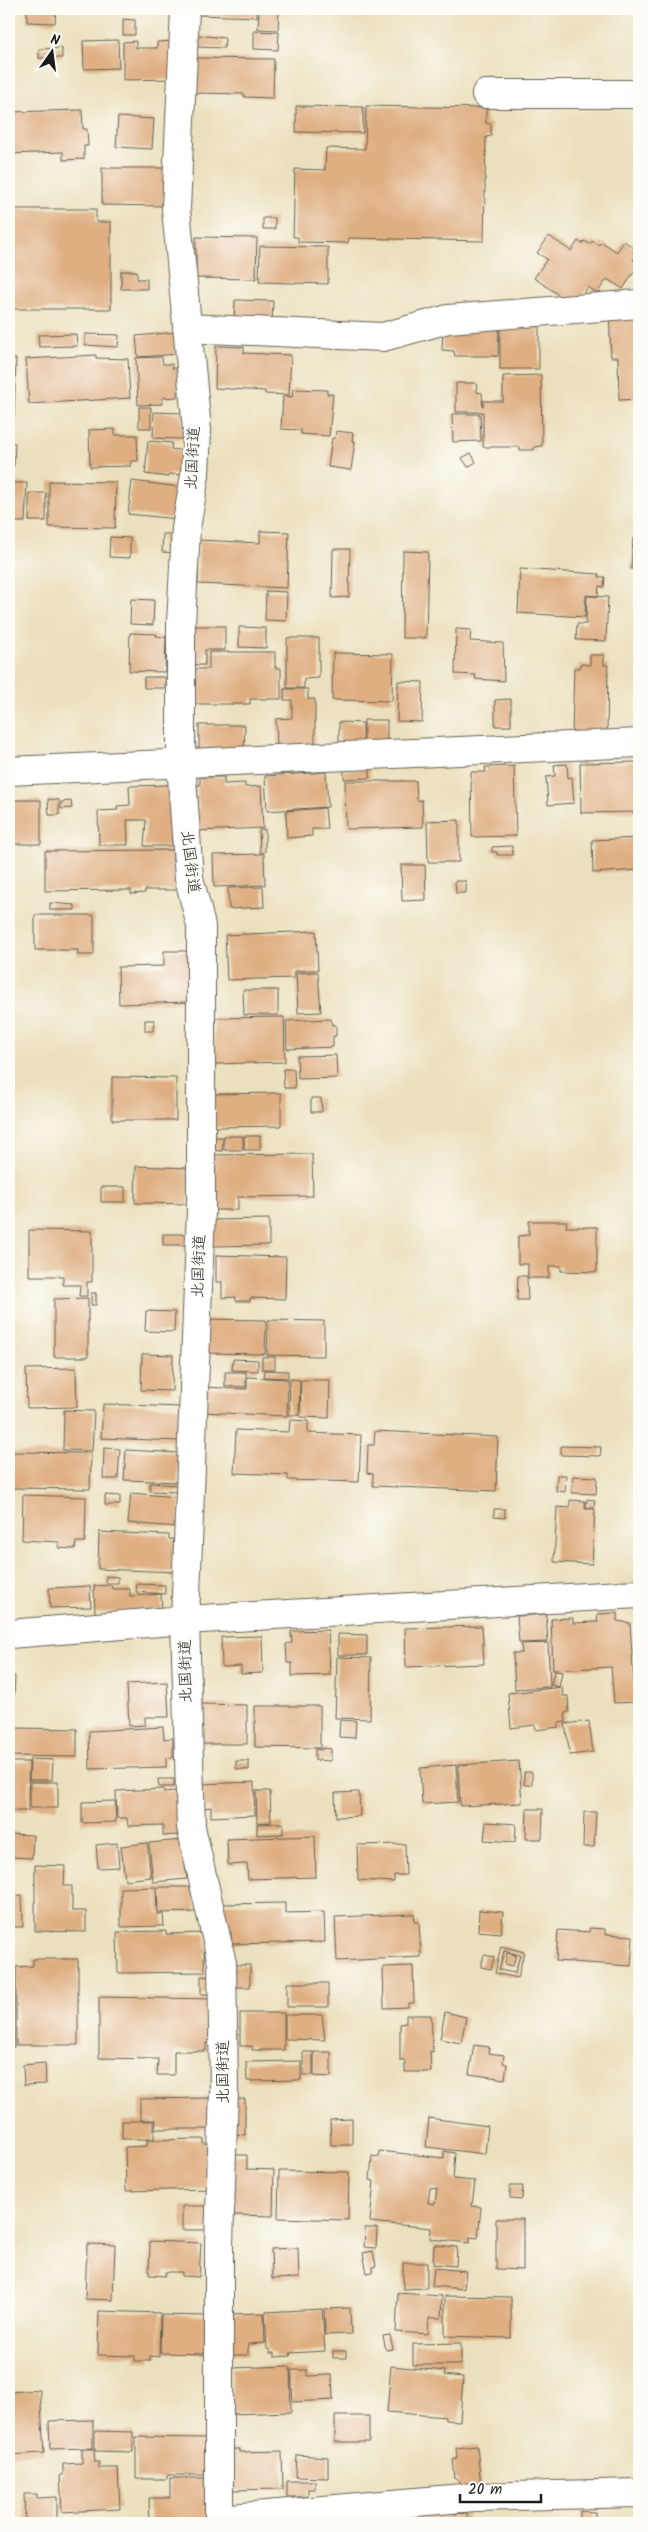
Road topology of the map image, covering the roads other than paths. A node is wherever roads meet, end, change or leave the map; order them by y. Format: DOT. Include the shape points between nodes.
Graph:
graph roads {
  1 [pos="185,9"];
  2 [pos="486,94"];
  3 [pos="639,94"];
  4 [pos="639,304"];
  5 [pos="187,328"];
  6 [pos="639,743"];
  7 [pos="181,763"];
  8 [pos="9,771"];
  9 [pos="639,1594"];
  10 [pos="185,1620"];
  11 [pos="9,1634"];
  12 [pos="639,2493"];
  13 [pos="219,2521"];
  1 -- 5 [label="street, 北国街道" via="176,209"];
  2 -- 3 [label="street"];
  4 -- 5 [label="street" via="448,319 382,337"];
  5 -- 7 [label="street, 北国街道" via="197,430 195,474 186,528"];
  6 -- 7 [label="street"];
  7 -- 8 [label="street"];
  7 -- 10 [label="street, 北国街道" via="189,878 201,926 201,1210"];
  9 -- 10 [label="street"];
  10 -- 11 [label="street"];
  10 -- 13 [label="street, 北国街道" via="192,1827 222,1963 224,2090 219,2244"];
  12 -- 13 [label="street" via="474,2497"];
}
